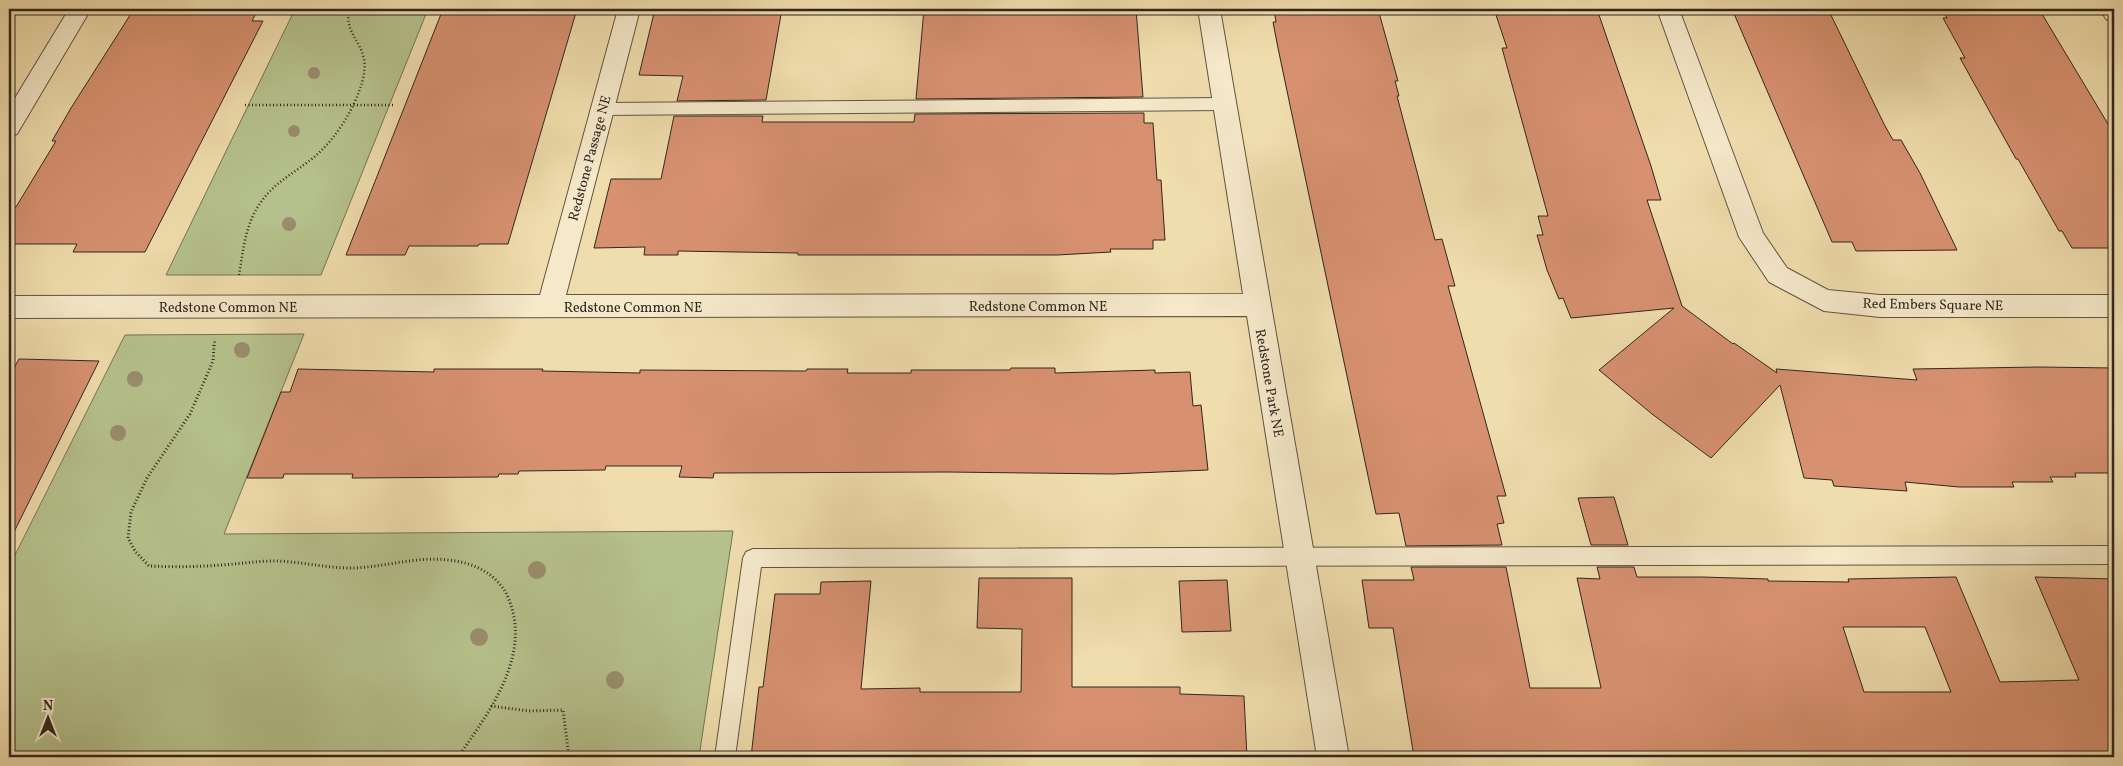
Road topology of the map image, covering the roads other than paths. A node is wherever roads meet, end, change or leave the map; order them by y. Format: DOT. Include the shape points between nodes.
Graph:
graph roads {
  1 [pos="80,9"];
  2 [pos="629,9"];
  3 [pos="1209,9"];
  4 [pos="1668,9"];
  5 [pos="2111,9"];
  6 [pos="2114,14"];
  7 [pos="16,104"];
  8 [pos="1223,104"];
  9 [pos="602,109"];
  10 [pos="9,128"];
  11 [pos="1257,305"];
  12 [pos="2114,306"];
  13 [pos="9,307"];
  14 [pos="550,307"];
  15 [pos="2114,555"];
  16 [pos="1300,556"];
  17 [pos="725,757"];
  18 [pos="1334,757"];
  1 -- 7 [label="street"];
  2 -- 9 [label="street, Redstone Passage NE"];
  3 -- 8 [label="street, Redstone Park NE"];
  4 -- 12 [label="street, Red Embers Square NE" via="1752,237 1778,275 1824,300 1880,306"];
  5 -- 6 [label="street"];
  7 -- 10 [label="street"];
  8 -- 9 [label="lane"];
  8 -- 11 [label="street, Redstone Park NE"];
  9 -- 14 [label="street, Redstone Passage NE"];
  11 -- 14 [label="street, Redstone Common NE"];
  11 -- 16 [label="street, Redstone Park NE"];
  13 -- 14 [label="street, Redstone Common NE"];
  15 -- 16 [label="lane"];
  16 -- 17 [label="lane" via="752,558"];
  16 -- 18 [label="street, Redstone Park NE"];
}
